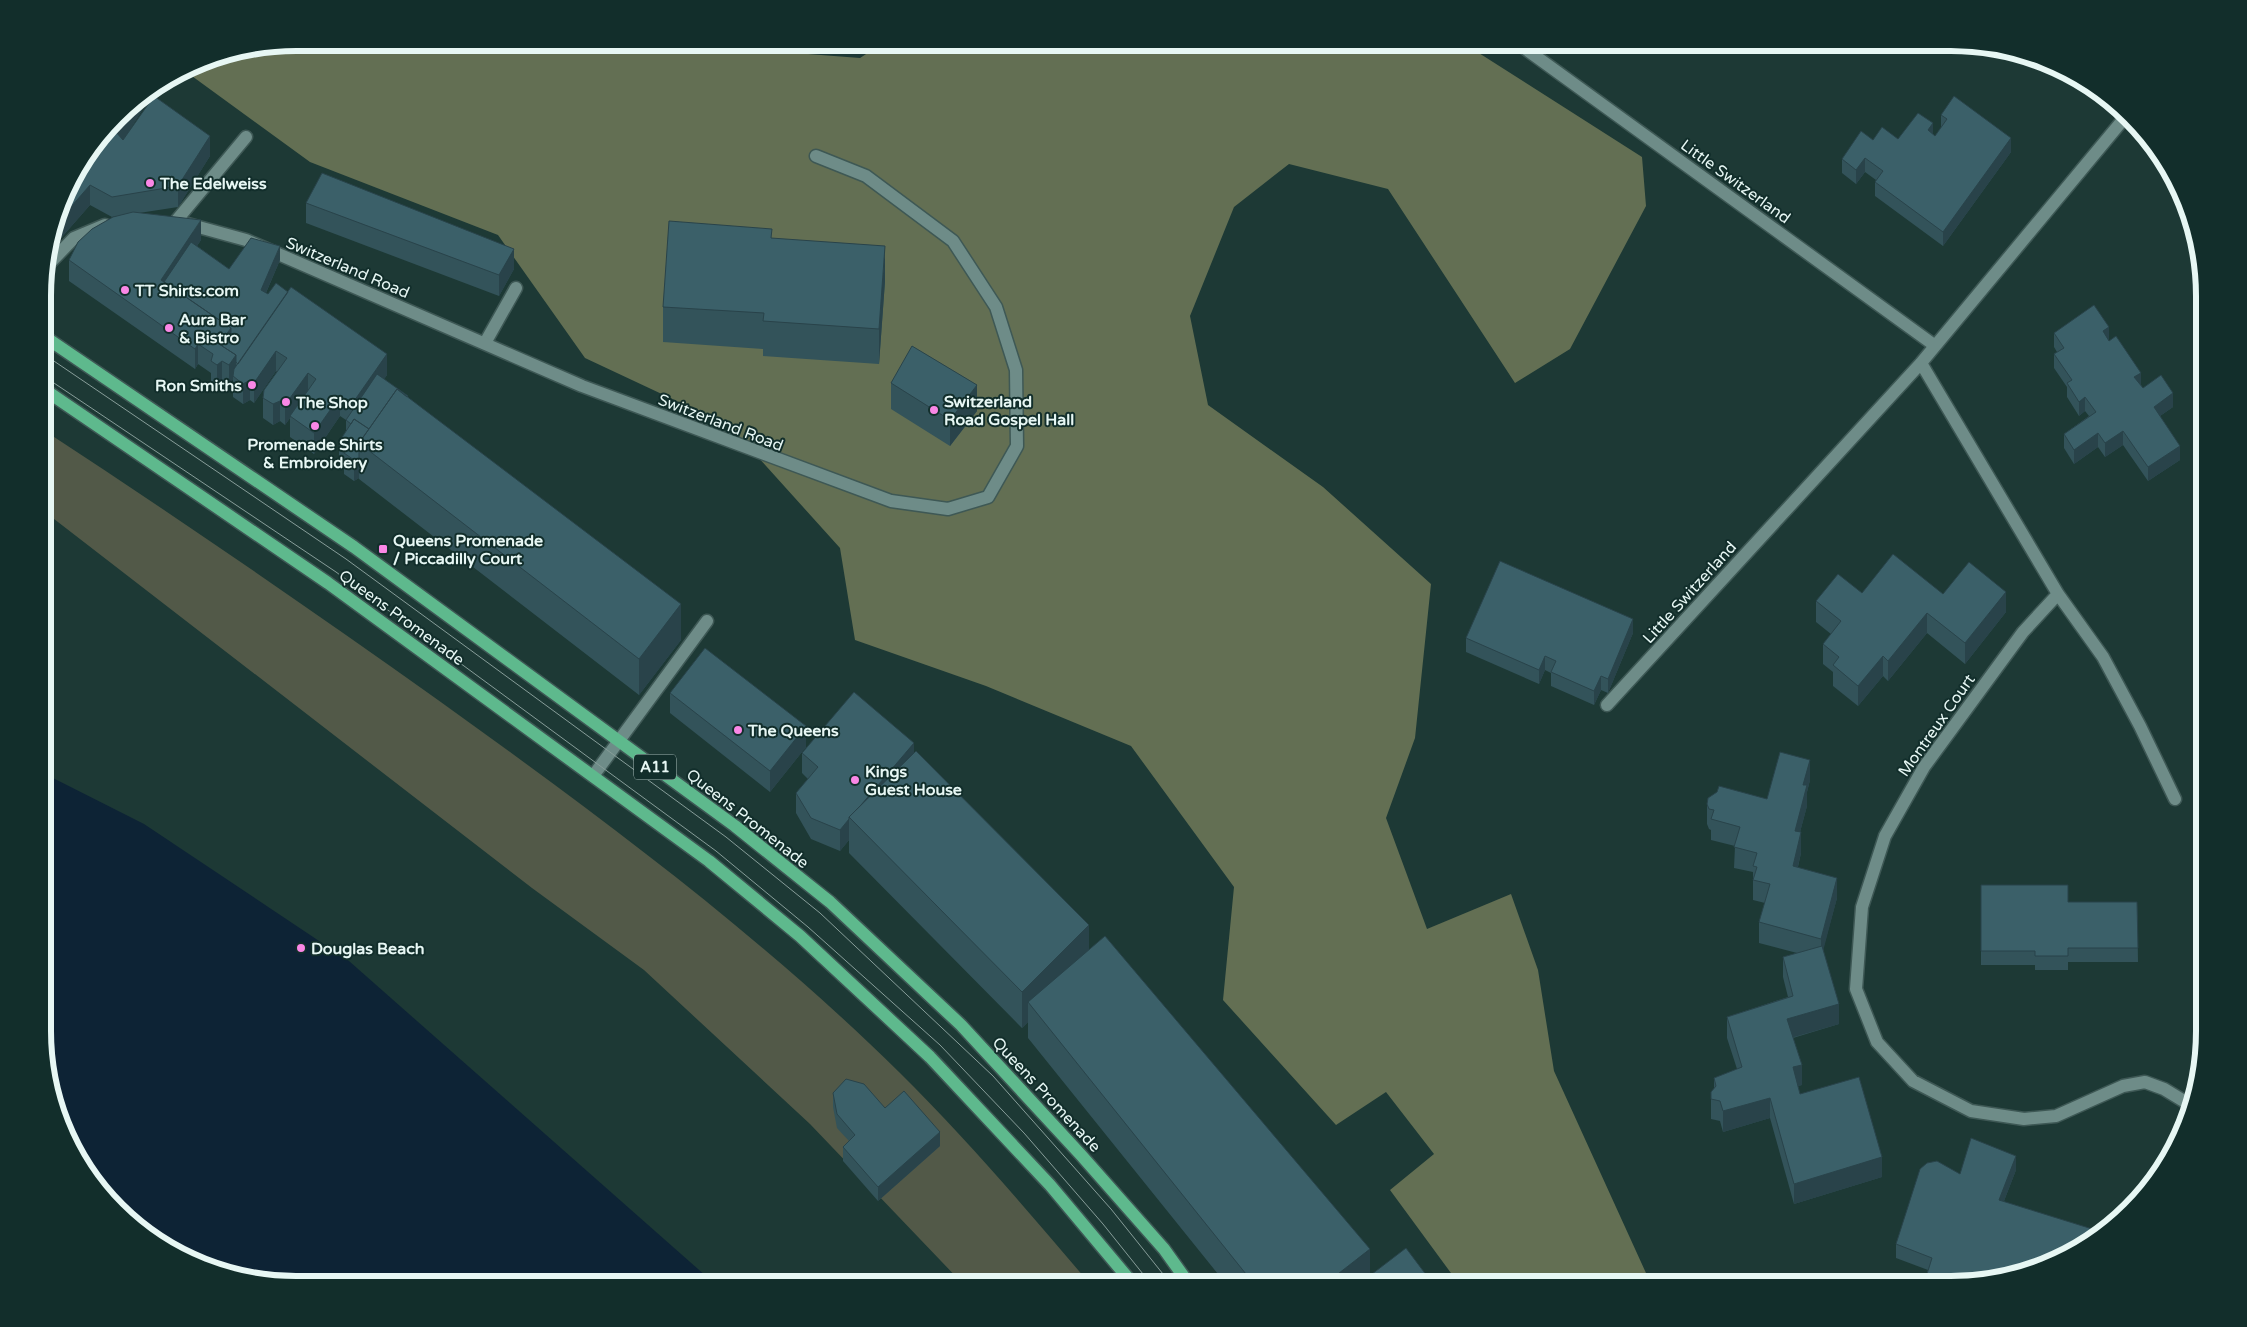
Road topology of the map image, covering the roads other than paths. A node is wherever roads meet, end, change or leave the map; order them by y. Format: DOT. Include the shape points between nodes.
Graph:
graph roads {
  1 [pos="1529,51"];
  2 [pos="2122,121"];
  3 [pos="246,137"];
  4 [pos="816,156"];
  5 [pos="119,223"];
  6 [pos="54,259"];
  7 [pos="516,288"];
  8 [pos="51,341"];
  9 [pos="485,343"];
  10 [pos="1934,345"];
  11 [pos="1921,363"];
  12 [pos="51,394"];
  13 [pos="2058,594"];
  14 [pos="707,622"];
  15 [pos="1607,705"];
  16 [pos="619,740"];
  17 [pos="593,776"];
  18 [pos="2175,799"];
  19 [pos="2185,1102"];
  20 [pos="1126,1276"];
  21 [pos="1183,1276"];
  1 -- 10 [label="street, Little Switzerland"];
  2 -- 10 [label="street, Little Switzerland"];
  3 -- 9 [label="street, Switzerland Road" via="172,221 246,240"];
  4 -- 9 [label="street, Switzerland Road" via="866,176 953,241 996,307 1016,370 1017,446 988,497 948,509 891,502 582,386"];
  5 -- 6 [label="street" via="74,238"];
  7 -- 9 [label="street"];
  8 -- 16 [label="main road, Queens Promenade / A11" via="354,547"];
  10 -- 11 [label="street, Little Switzerland"];
  11 -- 13 [label="street"];
  11 -- 15 [label="street, Little Switzerland"];
  12 -- 17 [label="main road, Queens Promenade / A11" via="328,583"];
  13 -- 18 [label="street" via="2103,657"];
  13 -- 19 [label="street, Montreux Court" via="2023,632 1924,767 1885,836 1862,907 1856,989 1877,1042 1913,1081 1971,1111 2024,1119 2056,1116 2123,1086 2145,1082"];
  14 -- 16 [label="street"];
  16 -- 17 [label="street"];
  16 -- 21 [label="main road, Queens Promenade / A11" via="830,902 961,1025 1081,1155 1164,1249"];
  17 -- 20 [label="main road, Queens Promenade / A11" via="709,862 800,936 930,1057 1050,1185"];
}
